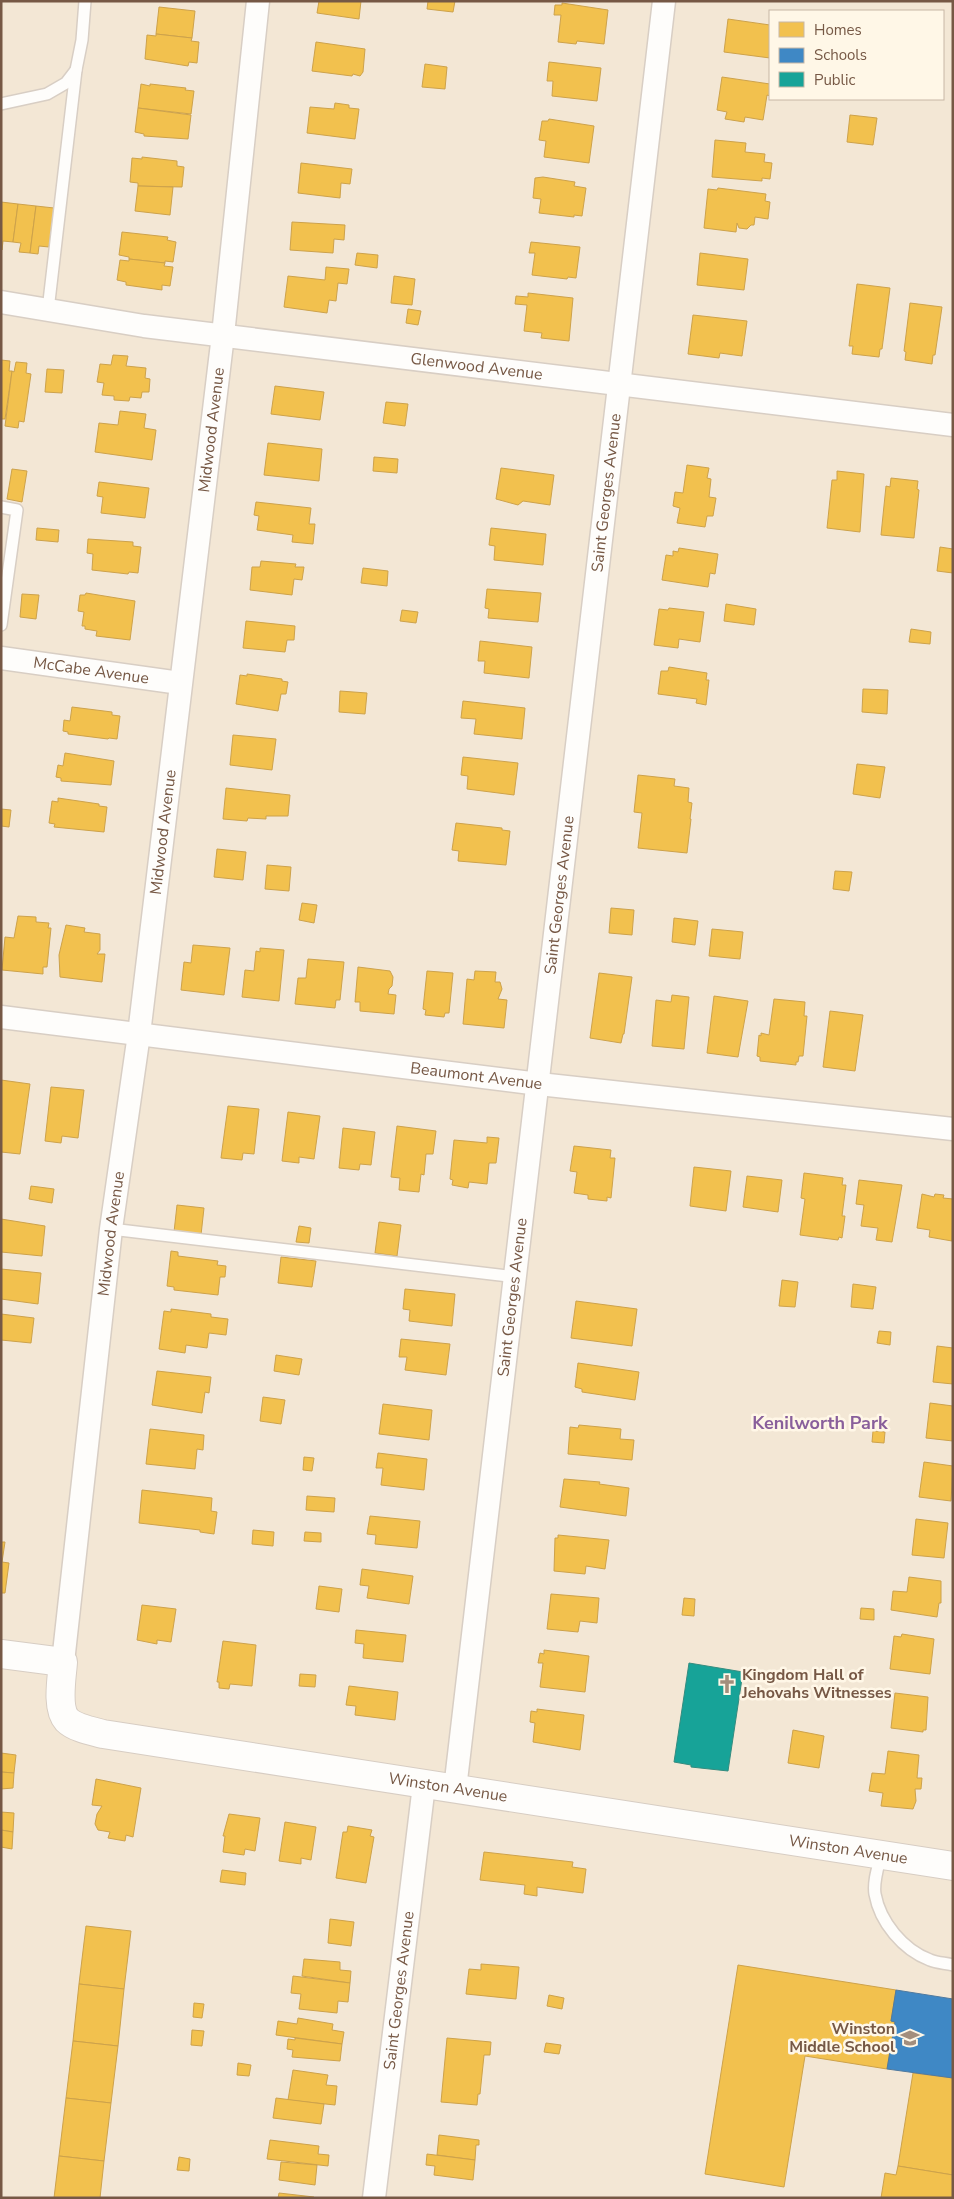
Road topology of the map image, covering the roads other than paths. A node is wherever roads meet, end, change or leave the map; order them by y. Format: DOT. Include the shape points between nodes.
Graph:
graph roads {
  1 [pos="85,1"];
  2 [pos="258,1"];
  3 [pos="664,1"];
  4 [pos="76,70"];
  5 [pos="1,104"];
  6 [pos="1,302"];
  7 [pos="48,310"];
  8 [pos="223,336"];
  9 [pos="620,384"];
  10 [pos="953,425"];
  11 [pos="1,507"];
  12 [pos="1,624"];
  13 [pos="1,658"];
  14 [pos="180,683"];
  15 [pos="1,1017"];
  16 [pos="139,1034"];
  17 [pos="539,1084"];
  18 [pos="953,1129"];
  19 [pos="111,1229"];
  20 [pos="516,1277"];
  21 [pos="1,1654"];
  22 [pos="63,1662"];
  23 [pos="424,1785"];
  24 [pos="455,1790"];
  25 [pos="881,1855"];
  26 [pos="953,1866"];
  27 [pos="953,1965"];
  28 [pos="374,2198"];
  1 -- 4 [label="lane"];
  2 -- 8 [label="street, Midwood Avenue"];
  3 -- 9 [label="street, Saint Georges Avenue"];
  4 -- 5 [label="lane" via="66,83 47,94"];
  4 -- 7 [label="lane"];
  6 -- 7 [label="street, Glenwood Avenue"];
  7 -- 8 [label="street, Glenwood Avenue"];
  8 -- 9 [label="street, Glenwood Avenue"];
  8 -- 14 [label="street, Midwood Avenue"];
  9 -- 10 [label="street, Glenwood Avenue"];
  9 -- 17 [label="street, Saint Georges Avenue"];
  11 -- 12 [label="lane" via="17,510"];
  13 -- 14 [label="street, McCabe Avenue"];
  14 -- 16 [label="street, Midwood Avenue"];
  15 -- 16 [label="street, Beaumont Avenue"];
  16 -- 17 [label="street, Beaumont Avenue"];
  16 -- 19 [label="street, Midwood Avenue"];
  17 -- 18 [label="street, Beaumont Avenue"];
  17 -- 20 [label="street, Saint Georges Avenue"];
  19 -- 20 [label="lane"];
  19 -- 22 [label="street, Midwood Avenue"];
  20 -- 24 [label="street, Saint Georges Avenue"];
  21 -- 22 [label="street"];
  22 -- 23 [label="street, Winston Avenue" via="60,1703 66,1719 81,1728"];
  23 -- 24 [label="street, Winston Avenue"];
  23 -- 28 [label="street, Saint Georges Avenue"];
  24 -- 25 [label="street, Winston Avenue"];
  25 -- 26 [label="street, Winston Avenue"];
  25 -- 27 [label="lane" via="875,1893 889,1926 913,1951 930,1960"];
}
